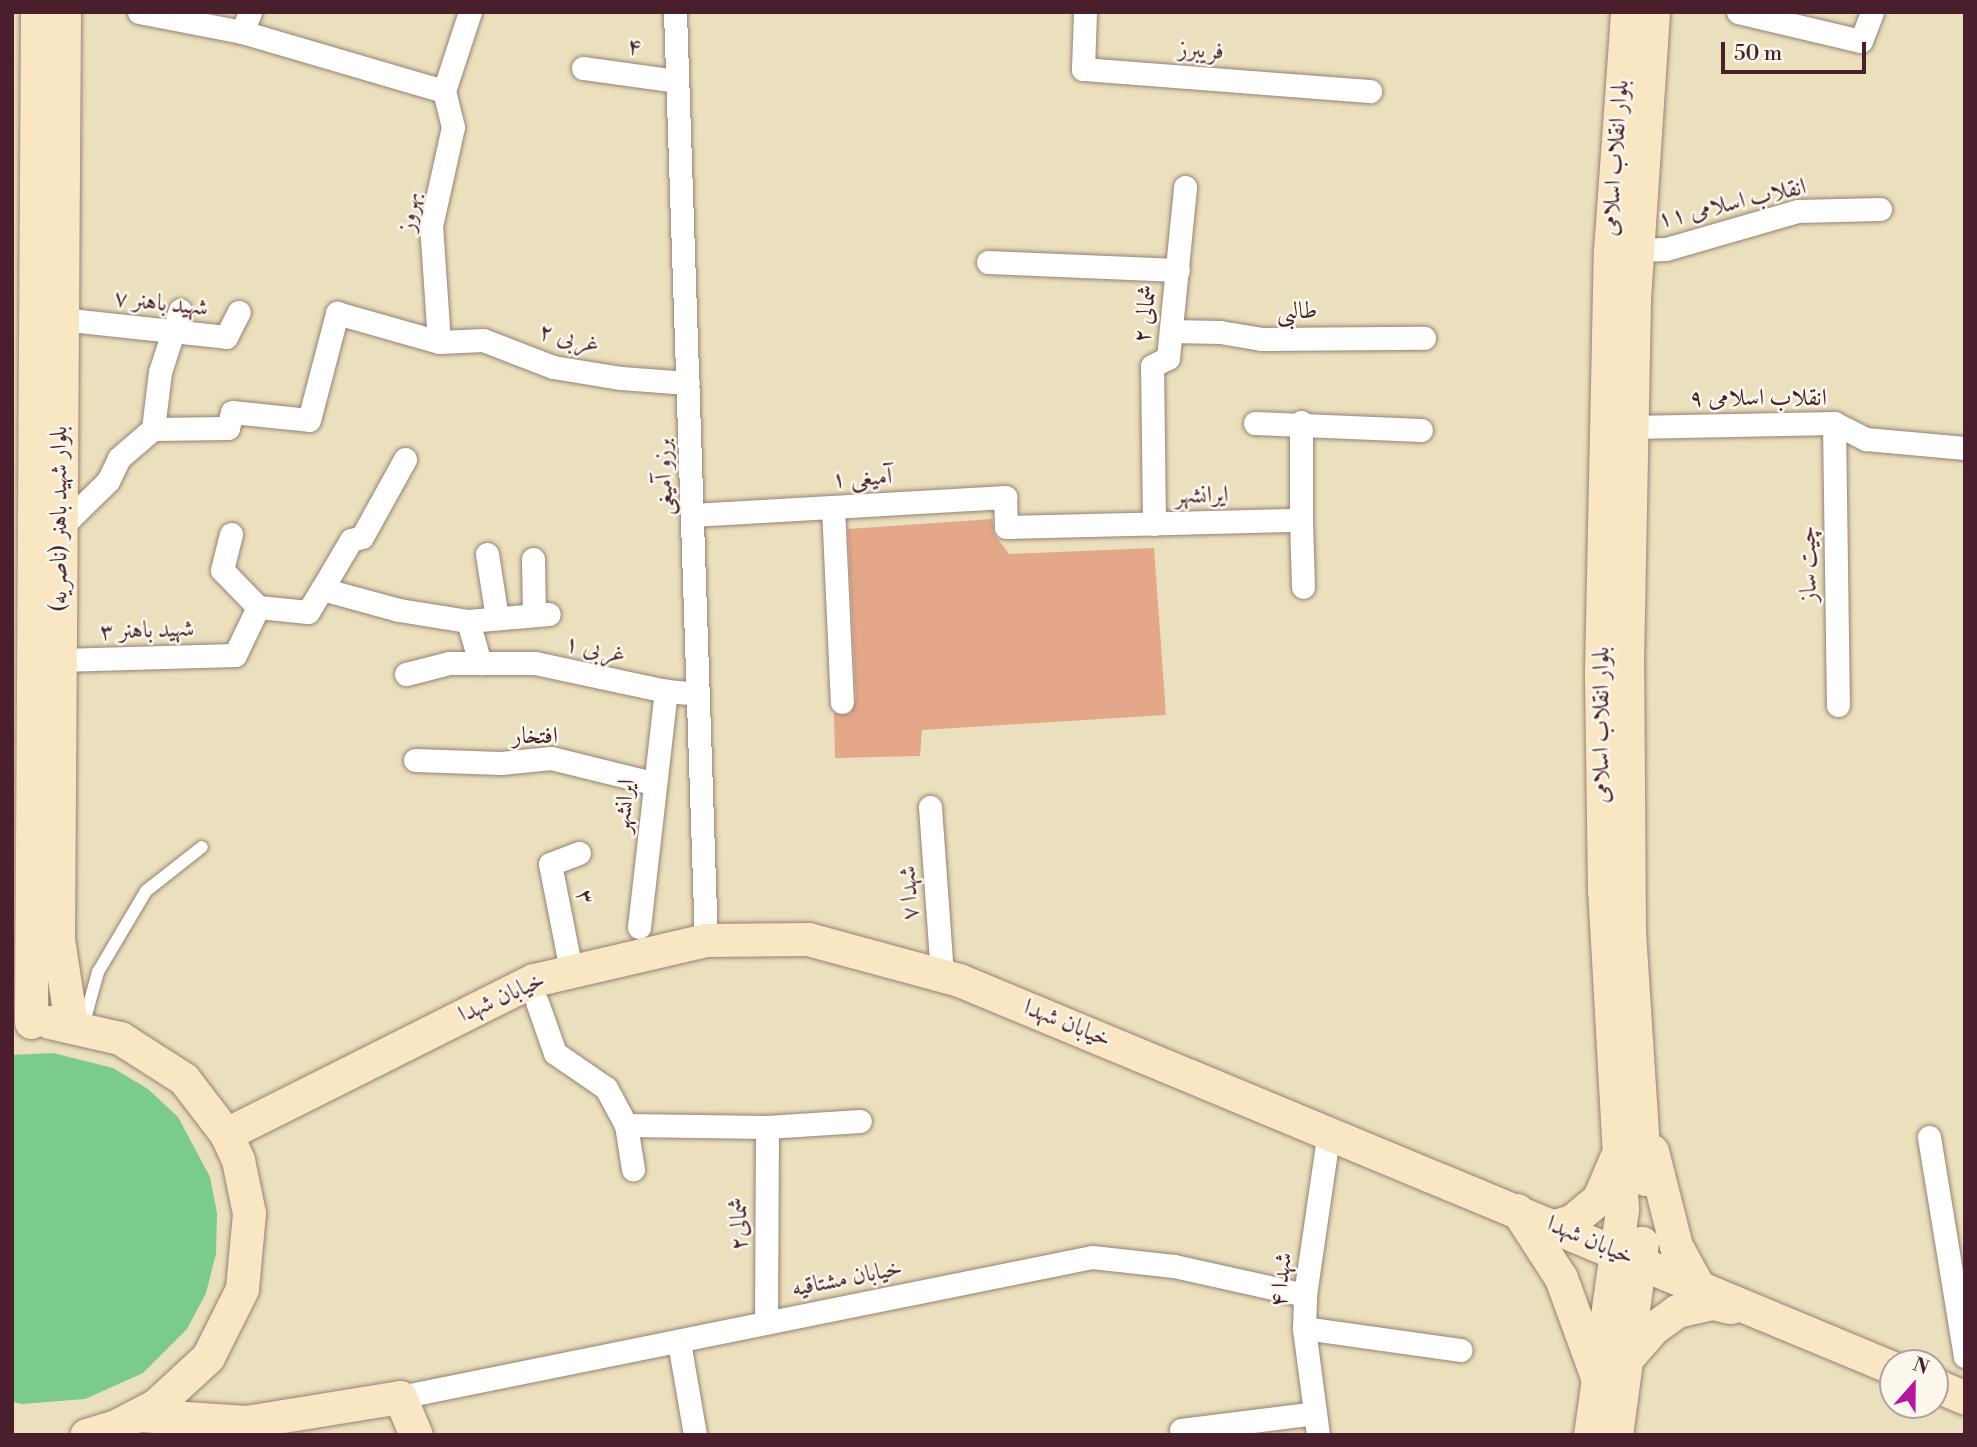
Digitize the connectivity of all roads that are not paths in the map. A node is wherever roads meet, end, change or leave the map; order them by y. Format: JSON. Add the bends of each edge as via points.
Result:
{"nodes":[{"id":1,"x":37,"y":12,"type":"edge"},
{"id":2,"x":64,"y":12,"type":"edge"},
{"id":3,"x":139,"y":12,"type":"edge"},
{"id":4,"x":470,"y":12,"type":"edge"},
{"id":5,"x":675,"y":12,"type":"edge"},
{"id":6,"x":1085,"y":12,"type":"edge"},
{"id":7,"x":1627,"y":12,"type":"edge"},
{"id":8,"x":1653,"y":12,"type":"edge"},
{"id":9,"x":1738,"y":12,"type":"edge"},
{"id":10,"x":1872,"y":12,"type":"edge"},
{"id":11,"x":246,"y":22,"type":"edge"},
{"id":12,"x":583,"y":68,"type":"dead end"},
{"id":13,"x":677,"y":81,"type":"junction"},
{"id":14,"x":444,"y":91,"type":"junction"},
{"id":15,"x":1370,"y":91,"type":"dead end"},
{"id":16,"x":1185,"y":187,"type":"dead end"},
{"id":17,"x":1880,"y":209,"type":"dead end"},
{"id":18,"x":48,"y":221,"type":"junction"},
{"id":19,"x":1637,"y":250,"type":"junction"},
{"id":20,"x":988,"y":262,"type":"dead end"},
{"id":21,"x":1178,"y":270,"type":"junction"},
{"id":22,"x":23,"y":298,"type":"edge"},
{"id":23,"x":180,"y":310,"type":"dead end"},
{"id":24,"x":239,"y":312,"type":"dead end"},
{"id":25,"x":61,"y":319,"type":"junction"},
{"id":26,"x":1171,"y":331,"type":"junction"},
{"id":27,"x":171,"y":332,"type":"junction"},
{"id":28,"x":1424,"y":338,"type":"dead end"},
{"id":29,"x":439,"y":342,"type":"junction"},
{"id":30,"x":688,"y":383,"type":"junction"},
{"id":31,"x":1301,"y":422,"type":"junction"},
{"id":32,"x":1255,"y":423,"type":"dead end"},
{"id":33,"x":1834,"y":423,"type":"junction"},
{"id":34,"x":1632,"y":427,"type":"junction"},
{"id":35,"x":153,"y":429,"type":"junction"},
{"id":36,"x":1421,"y":430,"type":"dead end"},
{"id":37,"x":1965,"y":448,"type":"edge"},
{"id":38,"x":405,"y":459,"type":"dead end"},
{"id":39,"x":833,"y":507,"type":"junction"},
{"id":40,"x":692,"y":515,"type":"junction"},
{"id":41,"x":1301,"y":520,"type":"junction"},
{"id":42,"x":1154,"y":524,"type":"junction"},
{"id":43,"x":1006,"y":527,"type":"joint"},
{"id":44,"x":230,"y":534,"type":"dead end"},
{"id":45,"x":39,"y":538,"type":"junction"},
{"id":46,"x":487,"y":554,"type":"dead end"},
{"id":47,"x":533,"y":559,"type":"dead end"},
{"id":48,"x":1303,"y":587,"type":"dead end"},
{"id":49,"x":322,"y":589,"type":"junction"},
{"id":50,"x":258,"y":607,"type":"junction"},
{"id":51,"x":497,"y":618,"type":"junction"},
{"id":52,"x":468,"y":621,"type":"junction"},
{"id":53,"x":60,"y":660,"type":"junction"},
{"id":54,"x":480,"y":663,"type":"junction"},
{"id":55,"x":406,"y":674,"type":"dead end"},
{"id":56,"x":666,"y":691,"type":"junction"},
{"id":57,"x":698,"y":694,"type":"junction"},
{"id":58,"x":842,"y":702,"type":"dead end"},
{"id":59,"x":1838,"y":705,"type":"dead end"},
{"id":60,"x":22,"y":715,"type":"edge"},
{"id":61,"x":415,"y":760,"type":"dead end"},
{"id":62,"x":653,"y":783,"type":"junction"},
{"id":63,"x":930,"y":807,"type":"dead end"},
{"id":64,"x":202,"y":847,"type":"dead end"},
{"id":65,"x":579,"y":853,"type":"dead end"},
{"id":66,"x":639,"y":927,"type":"dead end"},
{"id":67,"x":706,"y":940,"type":"junction"},
{"id":68,"x":571,"y":970,"type":"junction"},
{"id":69,"x":942,"y":976,"type":"junction"},
{"id":70,"x":537,"y":1002,"type":"dead end"},
{"id":71,"x":22,"y":1023,"type":"edge"},
{"id":72,"x":77,"y":1025,"type":"junction"},
{"id":73,"x":1625,"y":1038,"type":"junction"},
{"id":74,"x":860,"y":1121,"type":"dead end"},
{"id":75,"x":626,"y":1125,"type":"junction"},
{"id":76,"x":767,"y":1127,"type":"junction"},
{"id":77,"x":1633,"y":1129,"type":"junction"},
{"id":78,"x":1328,"y":1131,"type":"junction"},
{"id":79,"x":226,"y":1134,"type":"junction"},
{"id":80,"x":1929,"y":1137,"type":"dead end"},
{"id":81,"x":633,"y":1169,"type":"dead end"},
{"id":82,"x":1517,"y":1210,"type":"junction"},
{"id":83,"x":1554,"y":1226,"type":"junction"},
{"id":84,"x":1629,"y":1257,"type":"junction"},
{"id":85,"x":1698,"y":1286,"type":"junction"},
{"id":86,"x":1305,"y":1295,"type":"junction"},
{"id":87,"x":1765,"y":1314,"type":"junction"},
{"id":88,"x":766,"y":1322,"type":"junction"},
{"id":89,"x":1304,"y":1328,"type":"junction"},
{"id":90,"x":679,"y":1342,"type":"junction"},
{"id":91,"x":1460,"y":1350,"type":"dead end"},
{"id":92,"x":1965,"y":1356,"type":"edge"},
{"id":93,"x":1628,"y":1357,"type":"junction"},
{"id":94,"x":1879,"y":1362,"type":"edge"},
{"id":95,"x":1598,"y":1382,"type":"junction"},
{"id":96,"x":400,"y":1397,"type":"junction"},
{"id":97,"x":140,"y":1415,"type":"junction"},
{"id":98,"x":1316,"y":1424,"type":"edge"},
{"id":99,"x":247,"y":1429,"type":"edge"},
{"id":100,"x":1181,"y":1430,"type":"dead end"},
{"id":101,"x":89,"y":1434,"type":"edge"},
{"id":102,"x":416,"y":1435,"type":"edge"},
{"id":103,"x":695,"y":1435,"type":"edge"},
{"id":104,"x":1590,"y":1435,"type":"edge"},
{"id":105,"x":1616,"y":1435,"type":"edge"}],
"edges":[{"from":1,"to":18,"type":"main road","name":"بلوار شهید باهنر (ناصریه)"},
{"from":2,"to":18,"type":"main road","name":"بلوار شهید باهنر (ناصریه)"},
{"from":3,"to":11,"type":"street"},
{"from":4,"to":14,"type":"street"},
{"from":5,"to":13,"type":"street","name":"برزو آمیغی"},
{"from":6,"to":15,"type":"street","name":"فریبرز","via":[[1083,69]]},
{"from":7,"to":73,"type":"main road","name":"بلوار انقلاب اسلامی","via":[[1616,132],[1604,426],[1603,827]]},
{"from":8,"to":19,"type":"main road","name":"بلوار انقلاب اسلامی"},
{"from":9,"to":10,"type":"street","via":[[1861,41]]},
{"from":11,"to":14,"type":"street"},
{"from":12,"to":13,"type":"street","name":"۴"},
{"from":13,"to":30,"type":"street","name":"برزو آمیغی"},
{"from":14,"to":29,"type":"street","name":"بهروز","via":[[453,127],[431,226]]},
{"from":16,"to":21,"type":"street","name":"۲ شمالی"},
{"from":17,"to":19,"type":"street","name":"انقلاب اسلامی ۱۱","via":[[1798,211],[1666,249]]},
{"from":18,"to":22,"type":"main road","name":"بلوار شهید باهنر (ناصریه)"},
{"from":18,"to":25,"type":"main road","name":"بلوار شهید باهنر (ناصریه)"},
{"from":19,"to":34,"type":"main road","name":"بلوار انقلاب اسلامی"},
{"from":20,"to":21,"type":"street"},
{"from":21,"to":26,"type":"street","name":"۲ شمالی"},
{"from":22,"to":45,"type":"main road","name":"بلوار شهید باهنر (ناصریه)"},
{"from":23,"to":27,"type":"street"},
{"from":24,"to":27,"type":"street","name":"شهید باهنر ۷","via":[[226,337]]},
{"from":25,"to":27,"type":"street","name":"شهید باهنر ۷"},
{"from":25,"to":45,"type":"main road","name":"بلوار شهید باهنر (ناصریه)"},
{"from":26,"to":28,"type":"street","name":"طالبی","via":[[1220,332],[1262,340]]},
{"from":26,"to":42,"type":"street","name":"۲ شمالی","via":[[1168,358],[1152,366]]},
{"from":27,"to":35,"type":"street","via":[[160,372]]},
{"from":29,"to":30,"type":"street","name":"۲ غربی","via":[[483,340],[553,367],[621,379]]},
{"from":29,"to":35,"type":"street","name":"۲ غربی","via":[[337,313],[309,419],[232,412],[228,428]]},
{"from":30,"to":40,"type":"street","name":"برزو آمیغی"},
{"from":31,"to":32,"type":"street"},
{"from":31,"to":36,"type":"street"},
{"from":31,"to":41,"type":"street"},
{"from":33,"to":34,"type":"street","name":"انقلاب اسلامی ۹"},
{"from":33,"to":37,"type":"street","name":"انقلاب اسلامی ۹","via":[[1866,439]]},
{"from":33,"to":59,"type":"street","name":"چیت ساز"},
{"from":34,"to":73,"type":"main road","name":"بلوار انقلاب اسلامی"},
{"from":35,"to":45,"type":"street","via":[[119,458],[108,481]]},
{"from":38,"to":49,"type":"street","via":[[362,537],[351,540]]},
{"from":39,"to":40,"type":"street","name":"آمیغی ۱"},
{"from":39,"to":43,"type":"street","name":"آمیغی ۱","via":[[1005,497]]},
{"from":39,"to":58,"type":"street"},
{"from":40,"to":57,"type":"street","name":"برزو آمیغی"},
{"from":41,"to":42,"type":"street","name":"ایرانشهر"},
{"from":41,"to":48,"type":"street"},
{"from":42,"to":43,"type":"street","name":"ایرانشهر"},
{"from":44,"to":50,"type":"street","via":[[222,570]]},
{"from":45,"to":53,"type":"main road","name":"بلوار شهید باهنر (ناصریه)"},
{"from":45,"to":60,"type":"main road","name":"بلوار شهید باهنر (ناصریه)"},
{"from":46,"to":51,"type":"street"},
{"from":47,"to":51,"type":"street","via":[[542,615]]},
{"from":49,"to":50,"type":"street","via":[[308,612]]},
{"from":49,"to":52,"type":"street","via":[[398,610]]},
{"from":50,"to":53,"type":"street","name":"شهید باهنر ۳","via":[[235,655]]},
{"from":51,"to":52,"type":"street"},
{"from":52,"to":54,"type":"street"},
{"from":53,"to":72,"type":"main road","name":"بلوار شهید باهنر (ناصریه)","via":[[58,939]]},
{"from":54,"to":55,"type":"street","name":"۱ غربی","via":[[449,663]]},
{"from":54,"to":56,"type":"street","name":"۱ غربی","via":[[535,663]]},
{"from":56,"to":57,"type":"street","name":"۱ غربی"},
{"from":56,"to":62,"type":"street","name":"ایرانشهر"},
{"from":57,"to":67,"type":"street","name":"برزو آمیغی"},
{"from":60,"to":71,"type":"main road","name":"بلوار شهید باهنر (ناصریه)"},
{"from":61,"to":62,"type":"street","name":"افتخار","via":[[501,763],[551,758]]},
{"from":62,"to":66,"type":"street","name":"ایرانشهر"},
{"from":63,"to":69,"type":"street","name":"شهدا ۷"},
{"from":64,"to":72,"type":"lane","via":[[146,891],[98,972]]},
{"from":65,"to":68,"type":"street","name":"۳","via":[[550,864]]},
{"from":67,"to":68,"type":"main road","name":"خیابان شهدا"},
{"from":67,"to":69,"type":"main road","name":"خیابان شهدا","via":[[808,939]]},
{"from":68,"to":79,"type":"main road","name":"خیابان شهدا","via":[[534,980]]},
{"from":69,"to":78,"type":"main road","name":"خیابان شهدا"},
{"from":70,"to":75,"type":"street","via":[[555,1053],[606,1088]]},
{"from":71,"to":72,"type":"main road"},
{"from":72,"to":79,"type":"main road","via":[[120,1038],[165,1063],[202,1098]]},
{"from":73,"to":77,"type":"main road","name":"بلوار انقلاب اسلامی"},
{"from":74,"to":76,"type":"street"},
{"from":75,"to":76,"type":"street"},
{"from":75,"to":81,"type":"street"},
{"from":76,"to":88,"type":"street","name":"شمالی۲"},
{"from":77,"to":83,"type":"main road","via":[[1600,1198],[1572,1221]]},
{"from":77,"to":84,"type":"main road","name":"بلوار انقلاب اسلامی"},
{"from":77,"to":85,"type":"main road","via":[[1676,1246]]},
{"from":78,"to":82,"type":"main road","name":"خیابان شهدا"},
{"from":78,"to":86,"type":"street","name":"شهدا ۴"},
{"from":79,"to":97,"type":"main road","via":[[238,1160],[249,1213],[242,1289],[222,1336],[197,1371]]},
{"from":80,"to":92,"type":"street"},
{"from":82,"to":83,"type":"main road","name":"خیابان شهدا"},
{"from":82,"to":95,"type":"main road","via":[[1561,1278]]},
{"from":83,"to":84,"type":"main road","name":"خیابان شهدا"},
{"from":84,"to":85,"type":"main road","name":"خیابان شهدا"},
{"from":84,"to":93,"type":"main road","name":"بلوار انقلاب اسلامی"},
{"from":84,"to":95,"type":"main road","name":"بلوار انقلاب اسلامی"},
{"from":85,"to":87,"type":"main road","name":"خیابان شهدا"},
{"from":86,"to":88,"type":"street","name":"خیابان مشتاقیه","via":[[1174,1266],[1092,1257]]},
{"from":86,"to":89,"type":"street","name":"شهدا ۴"},
{"from":87,"to":93,"type":"main road","via":[[1713,1303],[1693,1305],[1664,1318]]},
{"from":87,"to":94,"type":"main road","name":"خیابان شهدا"},
{"from":88,"to":90,"type":"street","name":"خیابان مشتاقیه"},
{"from":89,"to":91,"type":"street"},
{"from":89,"to":98,"type":"street","name":"شهدا ۴"},
{"from":90,"to":96,"type":"street","name":"خیابان مشتاقیه"},
{"from":90,"to":103,"type":"street"},
{"from":93,"to":105,"type":"main road","name":"بلوار انقلاب اسلامی"},
{"from":95,"to":104,"type":"main road","name":"بلوار انقلاب اسلامی"},
{"from":96,"to":99,"type":"main road"},
{"from":96,"to":102,"type":"main road"},
{"from":97,"to":99,"type":"main road"},
{"from":97,"to":101,"type":"main road"},
{"from":98,"to":100,"type":"street"}]}
